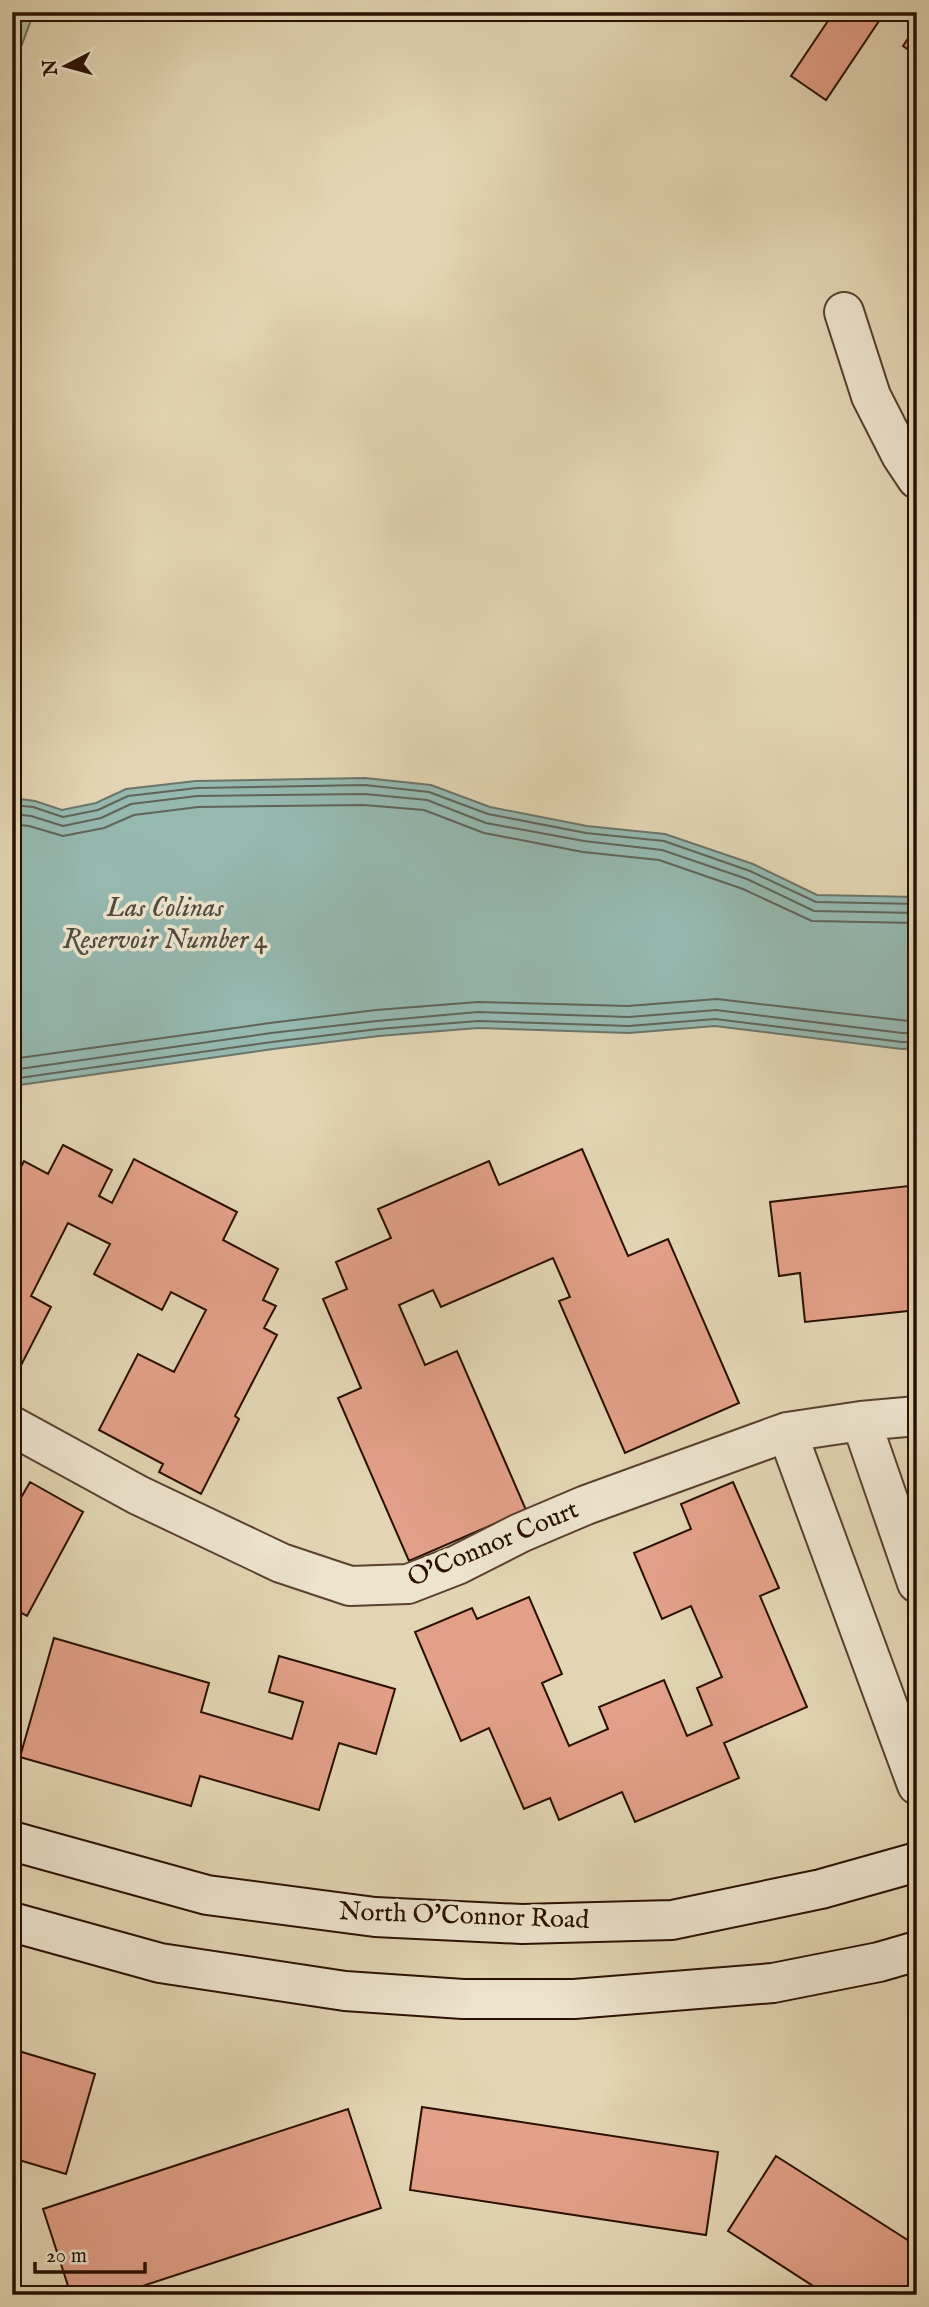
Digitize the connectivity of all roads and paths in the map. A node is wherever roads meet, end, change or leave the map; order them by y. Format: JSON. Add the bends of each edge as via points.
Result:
{"nodes":[{"id":1,"x":844,"y":312,"type":"dead end"},
{"id":2,"x":917,"y":479,"type":"edge"},
{"id":3,"x":917,"y":1416,"type":"edge"},
{"id":4,"x":861,"y":1421,"type":"junction"},
{"id":5,"x":12,"y":1426,"type":"edge"},
{"id":6,"x":787,"y":1432,"type":"junction"},
{"id":7,"x":917,"y":1583,"type":"edge"},
{"id":8,"x":917,"y":1785,"type":"edge"},
{"id":9,"x":12,"y":1841,"type":"edge"},
{"id":10,"x":917,"y":1862,"type":"edge"},
{"id":11,"x":12,"y":1922,"type":"edge"},
{"id":12,"x":917,"y":1951,"type":"edge"}],
"edges":[{"from":1,"to":2,"type":"main road","via":[[871,396]]},
{"from":3,"to":4,"type":"main road","name":"O'Connor Court"},
{"from":4,"to":6,"type":"main road","name":"O'Connor Court"},
{"from":4,"to":7,"type":"main road"},
{"from":5,"to":6,"type":"main road","name":"O'Connor Court","via":[[138,1495],[281,1563],[350,1586],[417,1581],[553,1518]]},
{"from":6,"to":8,"type":"main road"},
{"from":9,"to":10,"type":"main road","name":"North O'Connor Road","via":[[207,1895],[375,1917],[522,1924],[672,1920],[821,1889]]},
{"from":11,"to":12,"type":"main road","via":[[160,1963],[345,1991],[463,1999],[575,1999],[772,1983]]}]}
